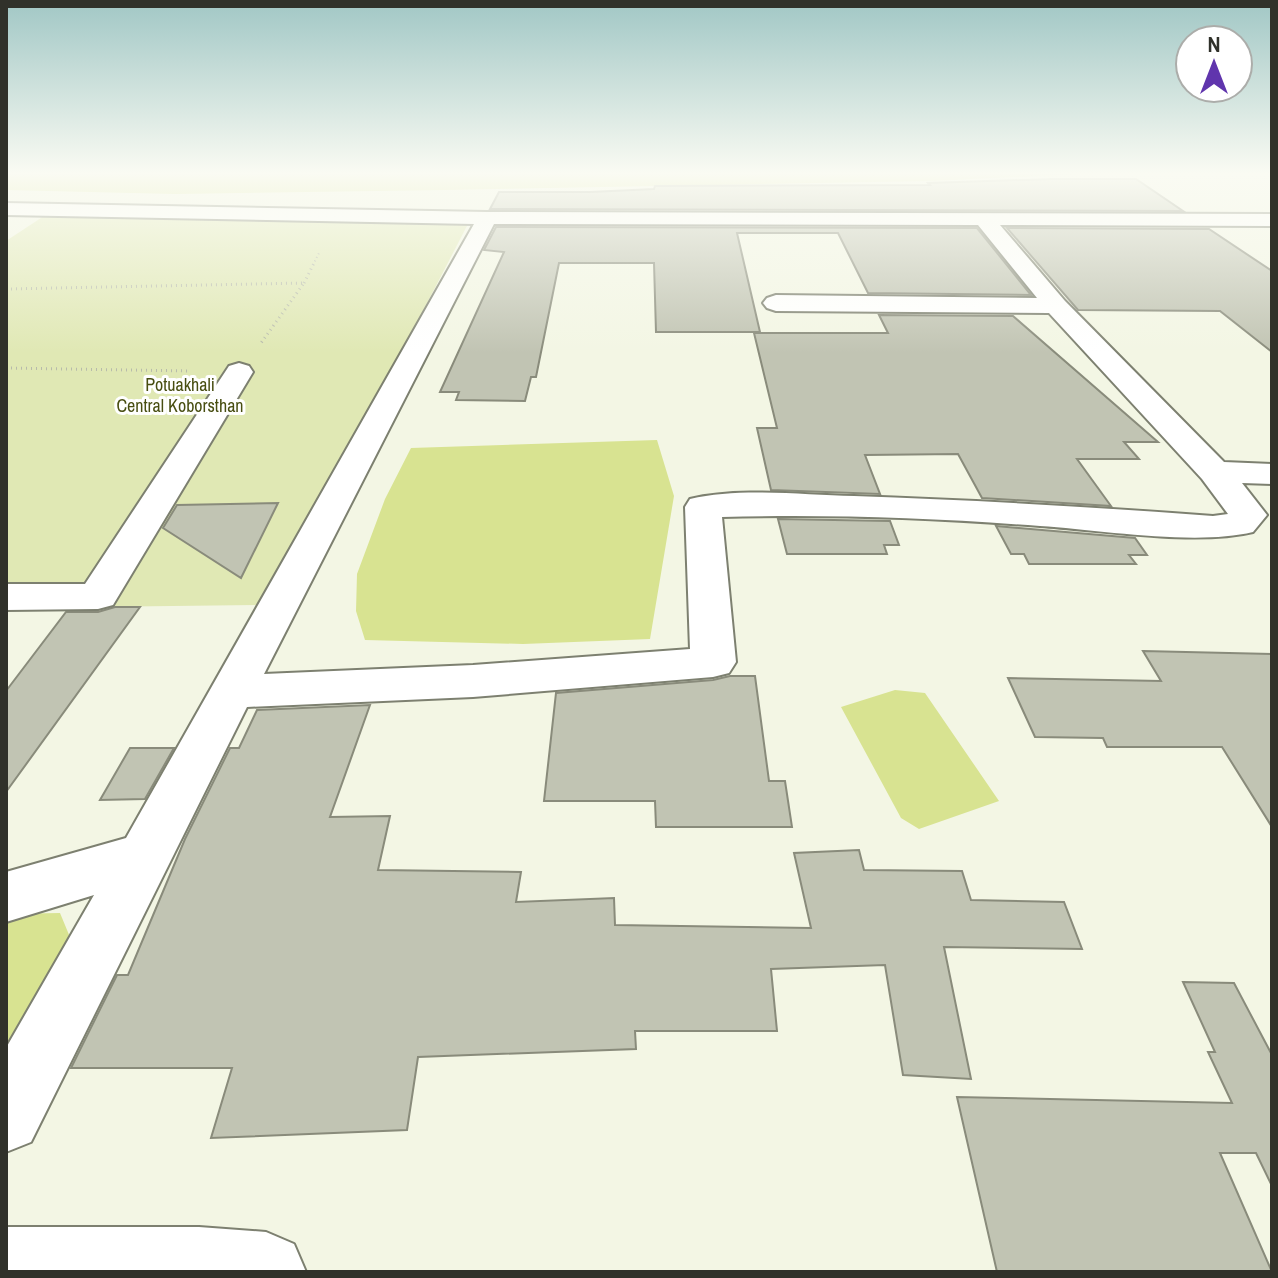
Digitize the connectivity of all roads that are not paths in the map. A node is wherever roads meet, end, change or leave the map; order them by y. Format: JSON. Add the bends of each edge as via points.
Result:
{"nodes":[{"id":1,"x":478,"y":234,"type":"edge"},
{"id":2,"x":996,"y":234,"type":"edge"},
{"id":3,"x":1244,"y":234,"type":"edge"},
{"id":4,"x":1260,"y":246,"type":"dead end"},
{"id":5,"x":776,"y":303,"type":"dead end"},
{"id":6,"x":1056,"y":306,"type":"junction"},
{"id":7,"x":239,"y":372,"type":"road end"},
{"id":8,"x":1214,"y":472,"type":"junction"},
{"id":9,"x":1272,"y":474,"type":"edge"},
{"id":10,"x":6,"y":597,"type":"edge"},
{"id":11,"x":233,"y":691,"type":"junction"},
{"id":12,"x":147,"y":855,"type":"junction"},
{"id":13,"x":6,"y":897,"type":"edge"},
{"id":14,"x":6,"y":1117,"type":"edge"},
{"id":15,"x":6,"y":1267,"type":"edge"},
{"id":16,"x":266,"y":1272,"type":"edge"}],
"edges":[{"from":1,"to":11,"type":"street"},
{"from":2,"to":6,"type":"street"},
{"from":3,"to":4,"type":"street"},
{"from":5,"to":6,"type":"street"},
{"from":6,"to":8,"type":"street"},
{"from":7,"to":10,"type":"street","via":[[98,596]]},
{"from":8,"to":9,"type":"street"},
{"from":8,"to":11,"type":"street","via":[[1248,515],[1240,524],[1213,527],[882,507],[703,507],[713,662],[500,681]]},
{"from":11,"to":12,"type":"street"},
{"from":12,"to":13,"type":"street"},
{"from":12,"to":14,"type":"street"},
{"from":15,"to":16,"type":"street"}]}
